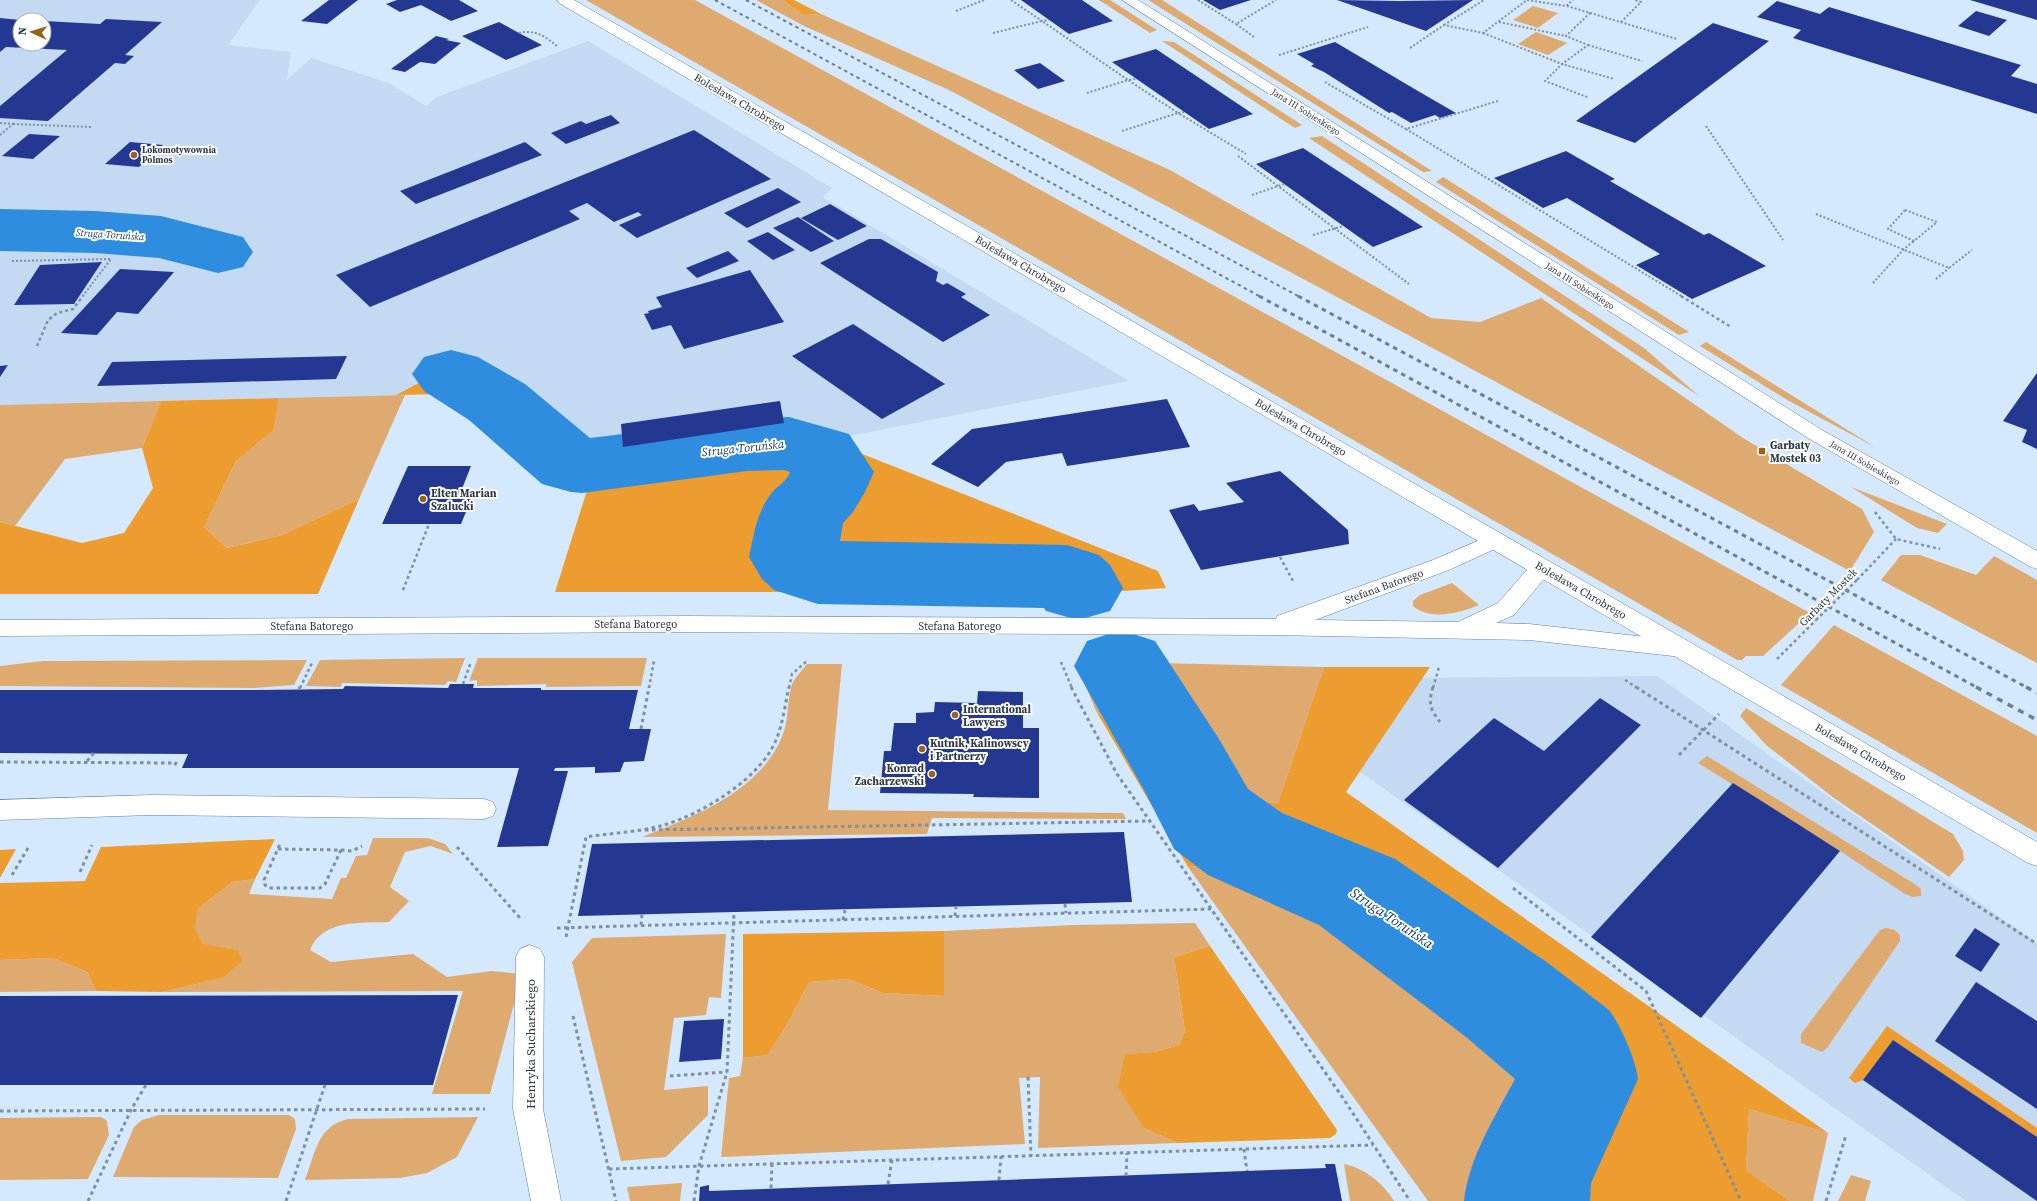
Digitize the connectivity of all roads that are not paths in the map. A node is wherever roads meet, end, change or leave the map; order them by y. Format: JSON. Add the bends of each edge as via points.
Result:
{"nodes":[{"id":1,"x":564,"y":0,"type":"edge"},
{"id":2,"x":1129,"y":0,"type":"edge"},
{"id":3,"x":1494,"y":541,"type":"junction"},
{"id":4,"x":2037,"y":561,"type":"edge"},
{"id":5,"x":1541,"y":568,"type":"junction"},
{"id":6,"x":1272,"y":627,"type":"junction"},
{"id":7,"x":0,"y":628,"type":"edge"},
{"id":8,"x":1459,"y":632,"type":"junction"},
{"id":9,"x":1682,"y":648,"type":"junction"},
{"id":10,"x":484,"y":809,"type":"dead end"},
{"id":11,"x":0,"y":810,"type":"edge"},
{"id":12,"x":2037,"y":855,"type":"edge"},
{"id":13,"x":530,"y":957,"type":"dead end"},
{"id":14,"x":546,"y":1201,"type":"edge"}],
"edges":[{"from":1,"to":3,"type":"street","name":"Bolesława Chrobrego"},
{"from":2,"to":4,"type":"street","name":"Jana III Sobieskiego","via":[[1815,434]]},
{"from":3,"to":5,"type":"street","name":"Bolesława Chrobrego"},
{"from":3,"to":6,"type":"street","name":"Stefana Batorego","via":[[1441,565]]},
{"from":5,"to":8,"type":"street","name":"Stefana Batorego","via":[[1506,609]]},
{"from":5,"to":9,"type":"street","name":"Bolesława Chrobrego"},
{"from":6,"to":7,"type":"street","name":"Stefana Batorego","via":[[684,624]]},
{"from":6,"to":8,"type":"street","name":"Stefana Batorego"},
{"from":8,"to":9,"type":"street","name":"Stefana Batorego","via":[[1529,632]]},
{"from":9,"to":12,"type":"street","name":"Bolesława Chrobrego"},
{"from":10,"to":11,"type":"street","via":[[151,805]]},
{"from":13,"to":14,"type":"street","name":"Henryka Sucharskiego","via":[[528,1109]]}]}
